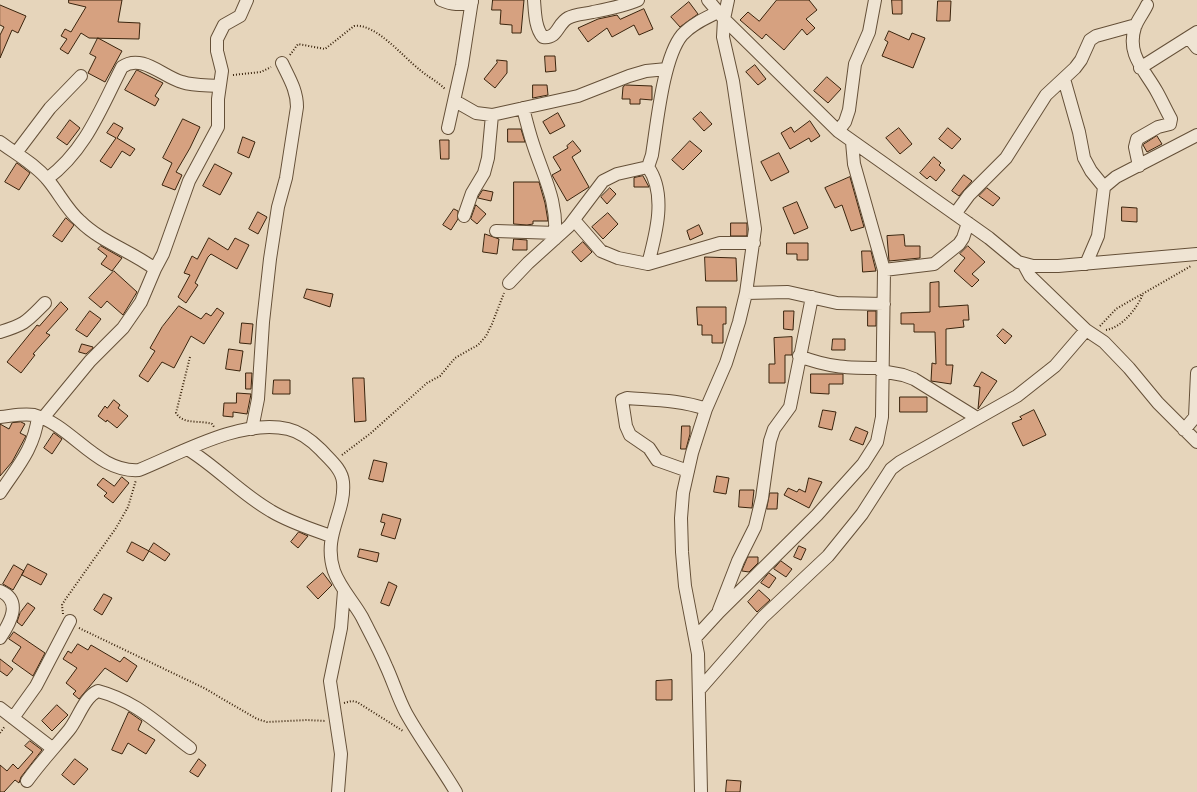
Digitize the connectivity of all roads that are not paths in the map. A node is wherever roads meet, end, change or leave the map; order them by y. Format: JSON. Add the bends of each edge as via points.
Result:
{"nodes":[{"id":1,"x":247,"y":0,"type":"edge"},
{"id":2,"x":441,"y":0,"type":"edge"},
{"id":3,"x":534,"y":0,"type":"edge"},
{"id":4,"x":638,"y":0,"type":"edge"},
{"id":5,"x":708,"y":0,"type":"edge"},
{"id":6,"x":728,"y":0,"type":"edge"},
{"id":7,"x":875,"y":0,"type":"edge"},
{"id":8,"x":472,"y":1,"type":"edge"},
{"id":9,"x":1147,"y":5,"type":"dead end"},
{"id":10,"x":721,"y":15,"type":"junction"},
{"id":11,"x":1136,"y":25,"type":"junction"},
{"id":12,"x":1193,"y":35,"type":"edge"},
{"id":13,"x":1197,"y":48,"type":"edge"},
{"id":14,"x":282,"y":63,"type":"road end"},
{"id":15,"x":1140,"y":68,"type":"junction"},
{"id":16,"x":667,"y":69,"type":"junction"},
{"id":17,"x":81,"y":76,"type":"dead end"},
{"id":18,"x":1064,"y":79,"type":"junction"},
{"id":19,"x":221,"y":80,"type":"junction"},
{"id":20,"x":455,"y":98,"type":"junction"},
{"id":21,"x":523,"y":108,"type":"junction"},
{"id":22,"x":492,"y":115,"type":"junction"},
{"id":23,"x":448,"y":128,"type":"dead end"},
{"id":24,"x":838,"y":131,"type":"junction"},
{"id":25,"x":1197,"y":135,"type":"edge"},
{"id":26,"x":0,"y":142,"type":"edge"},
{"id":27,"x":852,"y":142,"type":"junction"},
{"id":28,"x":16,"y":153,"type":"junction"},
{"id":29,"x":1139,"y":166,"type":"junction"},
{"id":30,"x":648,"y":167,"type":"junction"},
{"id":31,"x":47,"y":179,"type":"junction"},
{"id":32,"x":1104,"y":187,"type":"junction"},
{"id":33,"x":955,"y":214,"type":"junction"},
{"id":34,"x":464,"y":216,"type":"dead end"},
{"id":35,"x":574,"y":220,"type":"junction"},
{"id":36,"x":968,"y":223,"type":"junction"},
{"id":37,"x":496,"y":231,"type":"dead end"},
{"id":38,"x":556,"y":236,"type":"junction"},
{"id":39,"x":754,"y":243,"type":"junction"},
{"id":40,"x":1197,"y":254,"type":"edge"},
{"id":41,"x":648,"y":264,"type":"junction"},
{"id":42,"x":1086,"y":264,"type":"junction"},
{"id":43,"x":1024,"y":265,"type":"junction"},
{"id":44,"x":155,"y":269,"type":"junction"},
{"id":45,"x":884,"y":270,"type":"junction"},
{"id":46,"x":509,"y":283,"type":"road end"},
{"id":47,"x":746,"y":293,"type":"junction"},
{"id":48,"x":812,"y":297,"type":"junction"},
{"id":49,"x":45,"y":303,"type":"dead end"},
{"id":50,"x":884,"y":304,"type":"junction"},
{"id":51,"x":0,"y":332,"type":"edge"},
{"id":52,"x":1093,"y":332,"type":"junction"},
{"id":53,"x":799,"y":356,"type":"junction"},
{"id":54,"x":881,"y":369,"type":"junction"},
{"id":55,"x":1197,"y":373,"type":"edge"},
{"id":56,"x":706,"y":409,"type":"junction"},
{"id":57,"x":0,"y":417,"type":"edge"},
{"id":58,"x":40,"y":417,"type":"junction"},
{"id":59,"x":977,"y":418,"type":"junction"},
{"id":60,"x":252,"y":429,"type":"junction"},
{"id":61,"x":1184,"y":430,"type":"junction"},
{"id":62,"x":1197,"y":442,"type":"edge"},
{"id":63,"x":189,"y":450,"type":"junction"},
{"id":64,"x":688,"y":471,"type":"junction"},
{"id":65,"x":0,"y":493,"type":"edge"},
{"id":66,"x":331,"y":536,"type":"junction"},
{"id":67,"x":0,"y":591,"type":"edge"},
{"id":68,"x":344,"y":591,"type":"junction"},
{"id":69,"x":719,"y":612,"type":"junction"},
{"id":70,"x":70,"y":621,"type":"road end"},
{"id":71,"x":696,"y":637,"type":"junction"},
{"id":72,"x":0,"y":638,"type":"edge"},
{"id":73,"x":699,"y":690,"type":"junction"},
{"id":74,"x":0,"y":708,"type":"edge"},
{"id":75,"x":12,"y":718,"type":"junction"},
{"id":76,"x":52,"y":748,"type":"junction"},
{"id":77,"x":190,"y":748,"type":"dead end"},
{"id":78,"x":27,"y":781,"type":"dead end"},
{"id":79,"x":338,"y":792,"type":"edge"},
{"id":80,"x":456,"y":792,"type":"edge"},
{"id":81,"x":701,"y":792,"type":"edge"}],
"edges":[{"from":1,"to":19,"type":"street","via":[[240,16],[224,25],[217,39]]},
{"from":2,"to":8,"type":"street","via":[[460,5]]},
{"from":3,"to":4,"type":"street","via":[[540,34],[543,38],[549,38],[554,36],[569,17]]},
{"from":5,"to":10,"type":"street"},
{"from":6,"to":10,"type":"street"},
{"from":7,"to":24,"type":"street","via":[[869,32],[855,64],[845,122]]},
{"from":8,"to":20,"type":"street"},
{"from":9,"to":11,"type":"street"},
{"from":10,"to":16,"type":"street","via":[[699,22],[682,36],[674,47]]},
{"from":10,"to":24,"type":"street"},
{"from":10,"to":39,"type":"street","via":[[754,215]]},
{"from":11,"to":15,"type":"street","via":[[1133,43]]},
{"from":11,"to":18,"type":"street","via":[[1093,37],[1081,60]]},
{"from":12,"to":13,"type":"street"},
{"from":12,"to":15,"type":"street"},
{"from":14,"to":60,"type":"street","via":[[297,95],[297,107],[269,266],[258,399]]},
{"from":15,"to":29,"type":"street","via":[[1171,119],[1170,124],[1158,126],[1137,139],[1135,147]]},
{"from":16,"to":21,"type":"street","via":[[646,71],[578,96]]},
{"from":16,"to":30,"type":"street"},
{"from":17,"to":28,"type":"street","via":[[50,108]]},
{"from":18,"to":32,"type":"street","via":[[1084,158]]},
{"from":18,"to":33,"type":"street","via":[[1046,95],[1006,158],[969,195]]},
{"from":19,"to":31,"type":"street","via":[[183,83],[143,63],[126,64],[122,67],[103,108],[81,145],[66,164]]},
{"from":19,"to":44,"type":"street","via":[[218,127],[189,181],[164,254]]},
{"from":20,"to":22,"type":"street","via":[[476,113]]},
{"from":20,"to":23,"type":"street"},
{"from":21,"to":22,"type":"street"},
{"from":21,"to":38,"type":"street","via":[[554,205]]},
{"from":22,"to":34,"type":"street","via":[[484,173],[472,193]]},
{"from":24,"to":27,"type":"street"},
{"from":25,"to":29,"type":"street"},
{"from":26,"to":28,"type":"street"},
{"from":27,"to":33,"type":"street"},
{"from":27,"to":45,"type":"street","via":[[854,164]]},
{"from":28,"to":31,"type":"street"},
{"from":29,"to":32,"type":"street","via":[[1116,177]]},
{"from":30,"to":35,"type":"street","via":[[617,174],[603,181]]},
{"from":30,"to":41,"type":"street","via":[[654,177],[658,195],[656,229]]},
{"from":31,"to":44,"type":"street","via":[[78,221]]},
{"from":32,"to":42,"type":"street","via":[[1098,236]]},
{"from":33,"to":36,"type":"street"},
{"from":35,"to":38,"type":"street"},
{"from":35,"to":41,"type":"street","via":[[601,251],[618,258]]},
{"from":36,"to":43,"type":"street"},
{"from":36,"to":45,"type":"street","via":[[959,244],[934,264]]},
{"from":37,"to":38,"type":"street"},
{"from":38,"to":46,"type":"street"},
{"from":39,"to":41,"type":"street","via":[[720,243]]},
{"from":39,"to":47,"type":"street"},
{"from":40,"to":42,"type":"street"},
{"from":42,"to":43,"type":"street"},
{"from":43,"to":52,"type":"street","via":[[1030,276]]},
{"from":44,"to":58,"type":"street","via":[[135,312],[123,328]]},
{"from":45,"to":50,"type":"street"},
{"from":47,"to":48,"type":"street","via":[[788,292]]},
{"from":47,"to":56,"type":"street","via":[[726,363]]},
{"from":48,"to":50,"type":"street","via":[[837,303]]},
{"from":48,"to":53,"type":"street"},
{"from":49,"to":51,"type":"street","via":[[19,327]]},
{"from":50,"to":54,"type":"street"},
{"from":52,"to":59,"type":"street","via":[[1038,381]]},
{"from":52,"to":61,"type":"street"},
{"from":53,"to":54,"type":"street","via":[[819,364]]},
{"from":53,"to":69,"type":"street","via":[[790,407],[774,429],[770,441],[755,527],[733,572]]},
{"from":54,"to":59,"type":"street","via":[[914,380]]},
{"from":54,"to":69,"type":"street","via":[[880,432],[864,464],[817,515]]},
{"from":55,"to":61,"type":"street","via":[[1195,417]]},
{"from":56,"to":64,"type":"street"},
{"from":56,"to":64,"type":"street","via":[[694,404],[673,401],[627,398],[622,400],[630,435],[649,448],[657,460]]},
{"from":57,"to":58,"type":"street"},
{"from":58,"to":63,"type":"street","via":[[54,423],[109,463],[122,469],[136,470]]},
{"from":58,"to":65,"type":"street","via":[[32,445]]},
{"from":59,"to":73,"type":"street","via":[[892,469],[862,514],[828,556],[763,617]]},
{"from":60,"to":63,"type":"street"},
{"from":60,"to":66,"type":"street","via":[[278,427],[294,431],[313,442],[342,475],[343,486]]},
{"from":61,"to":62,"type":"street"},
{"from":63,"to":66,"type":"street","via":[[210,462],[219,472],[272,512]]},
{"from":64,"to":71,"type":"street","via":[[681,518],[682,552]]},
{"from":66,"to":68,"type":"street","via":[[334,570]]},
{"from":67,"to":72,"type":"street","via":[[12,600],[13,614]]},
{"from":68,"to":79,"type":"street","via":[[341,628],[330,681],[341,754]]},
{"from":68,"to":80,"type":"street","via":[[360,614],[405,711]]},
{"from":69,"to":71,"type":"street"},
{"from":70,"to":75,"type":"street","via":[[36,686]]},
{"from":71,"to":73,"type":"street"},
{"from":73,"to":81,"type":"street"},
{"from":74,"to":75,"type":"street"},
{"from":75,"to":76,"type":"street"},
{"from":76,"to":77,"type":"street","via":[[69,730],[90,697],[98,690],[143,710]]},
{"from":76,"to":78,"type":"street"}]}
